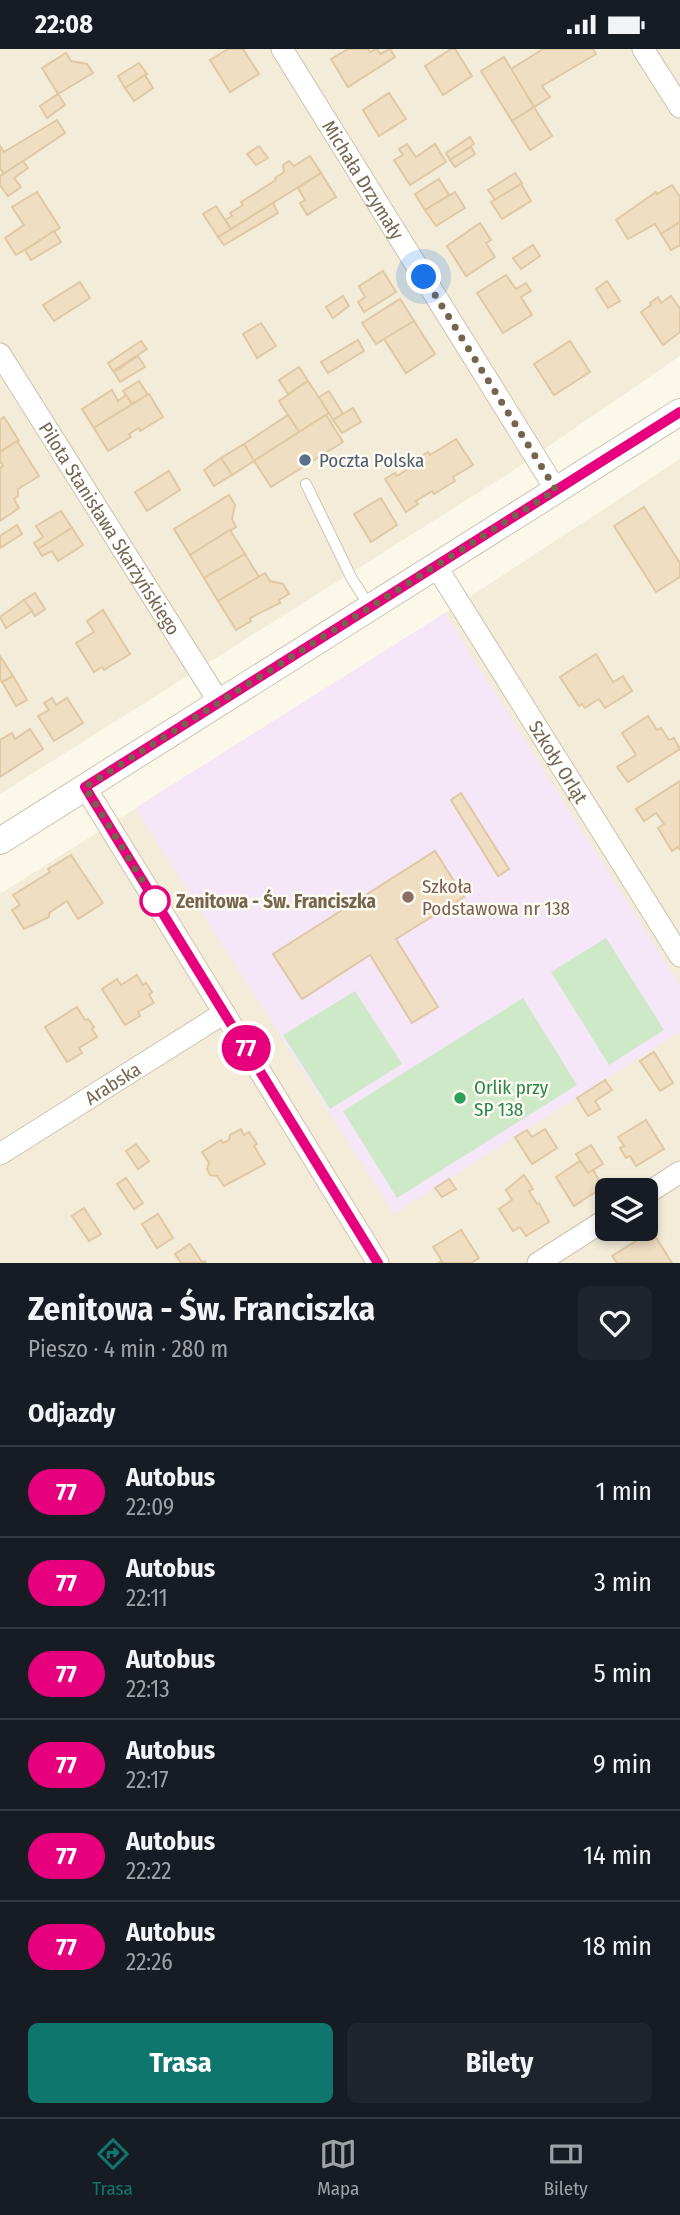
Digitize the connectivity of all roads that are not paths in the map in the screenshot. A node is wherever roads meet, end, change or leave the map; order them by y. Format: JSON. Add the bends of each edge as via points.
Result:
{"nodes":[{"id":1,"x":282,"y":49,"type":"edge"},
{"id":2,"x":643,"y":49,"type":"edge"},
{"id":3,"x":680,"y":107,"type":"edge"},
{"id":4,"x":0,"y":354,"type":"edge"},
{"id":5,"x":680,"y":412,"type":"edge"},
{"id":6,"x":306,"y":484,"type":"dead end"},
{"id":7,"x":556,"y":490,"type":"junction"},
{"id":8,"x":436,"y":566,"type":"junction"},
{"id":9,"x":370,"y":607,"type":"junction"},
{"id":10,"x":219,"y":702,"type":"junction"},
{"id":11,"x":85,"y":787,"type":"junction"},
{"id":12,"x":0,"y":841,"type":"edge"},
{"id":13,"x":680,"y":956,"type":"edge"},
{"id":14,"x":224,"y":1013,"type":"junction"},
{"id":15,"x":0,"y":1154,"type":"edge"},
{"id":16,"x":680,"y":1172,"type":"edge"},
{"id":17,"x":658,"y":1186,"type":"edge"},
{"id":18,"x":595,"y":1227,"type":"edge"},
{"id":19,"x":378,"y":1263,"type":"edge"},
{"id":20,"x":538,"y":1263,"type":"edge"}],
"edges":[{"from":1,"to":7,"type":"street","name":"Michała Drzymały"},
{"from":2,"to":3,"type":"street"},
{"from":4,"to":10,"type":"street","name":"Pilota Stanisława Skarżyńskiego"},
{"from":5,"to":7,"type":"street"},
{"from":6,"to":9,"type":"lane"},
{"from":7,"to":8,"type":"street"},
{"from":8,"to":9,"type":"street"},
{"from":8,"to":13,"type":"street","name":"Szkoły Orląt"},
{"from":9,"to":10,"type":"street"},
{"from":10,"to":11,"type":"street"},
{"from":11,"to":12,"type":"street"},
{"from":11,"to":14,"type":"street"},
{"from":14,"to":15,"type":"street","name":"Arabska"},
{"from":14,"to":19,"type":"street"},
{"from":16,"to":17,"type":"street"},
{"from":18,"to":20,"type":"street"}]}
